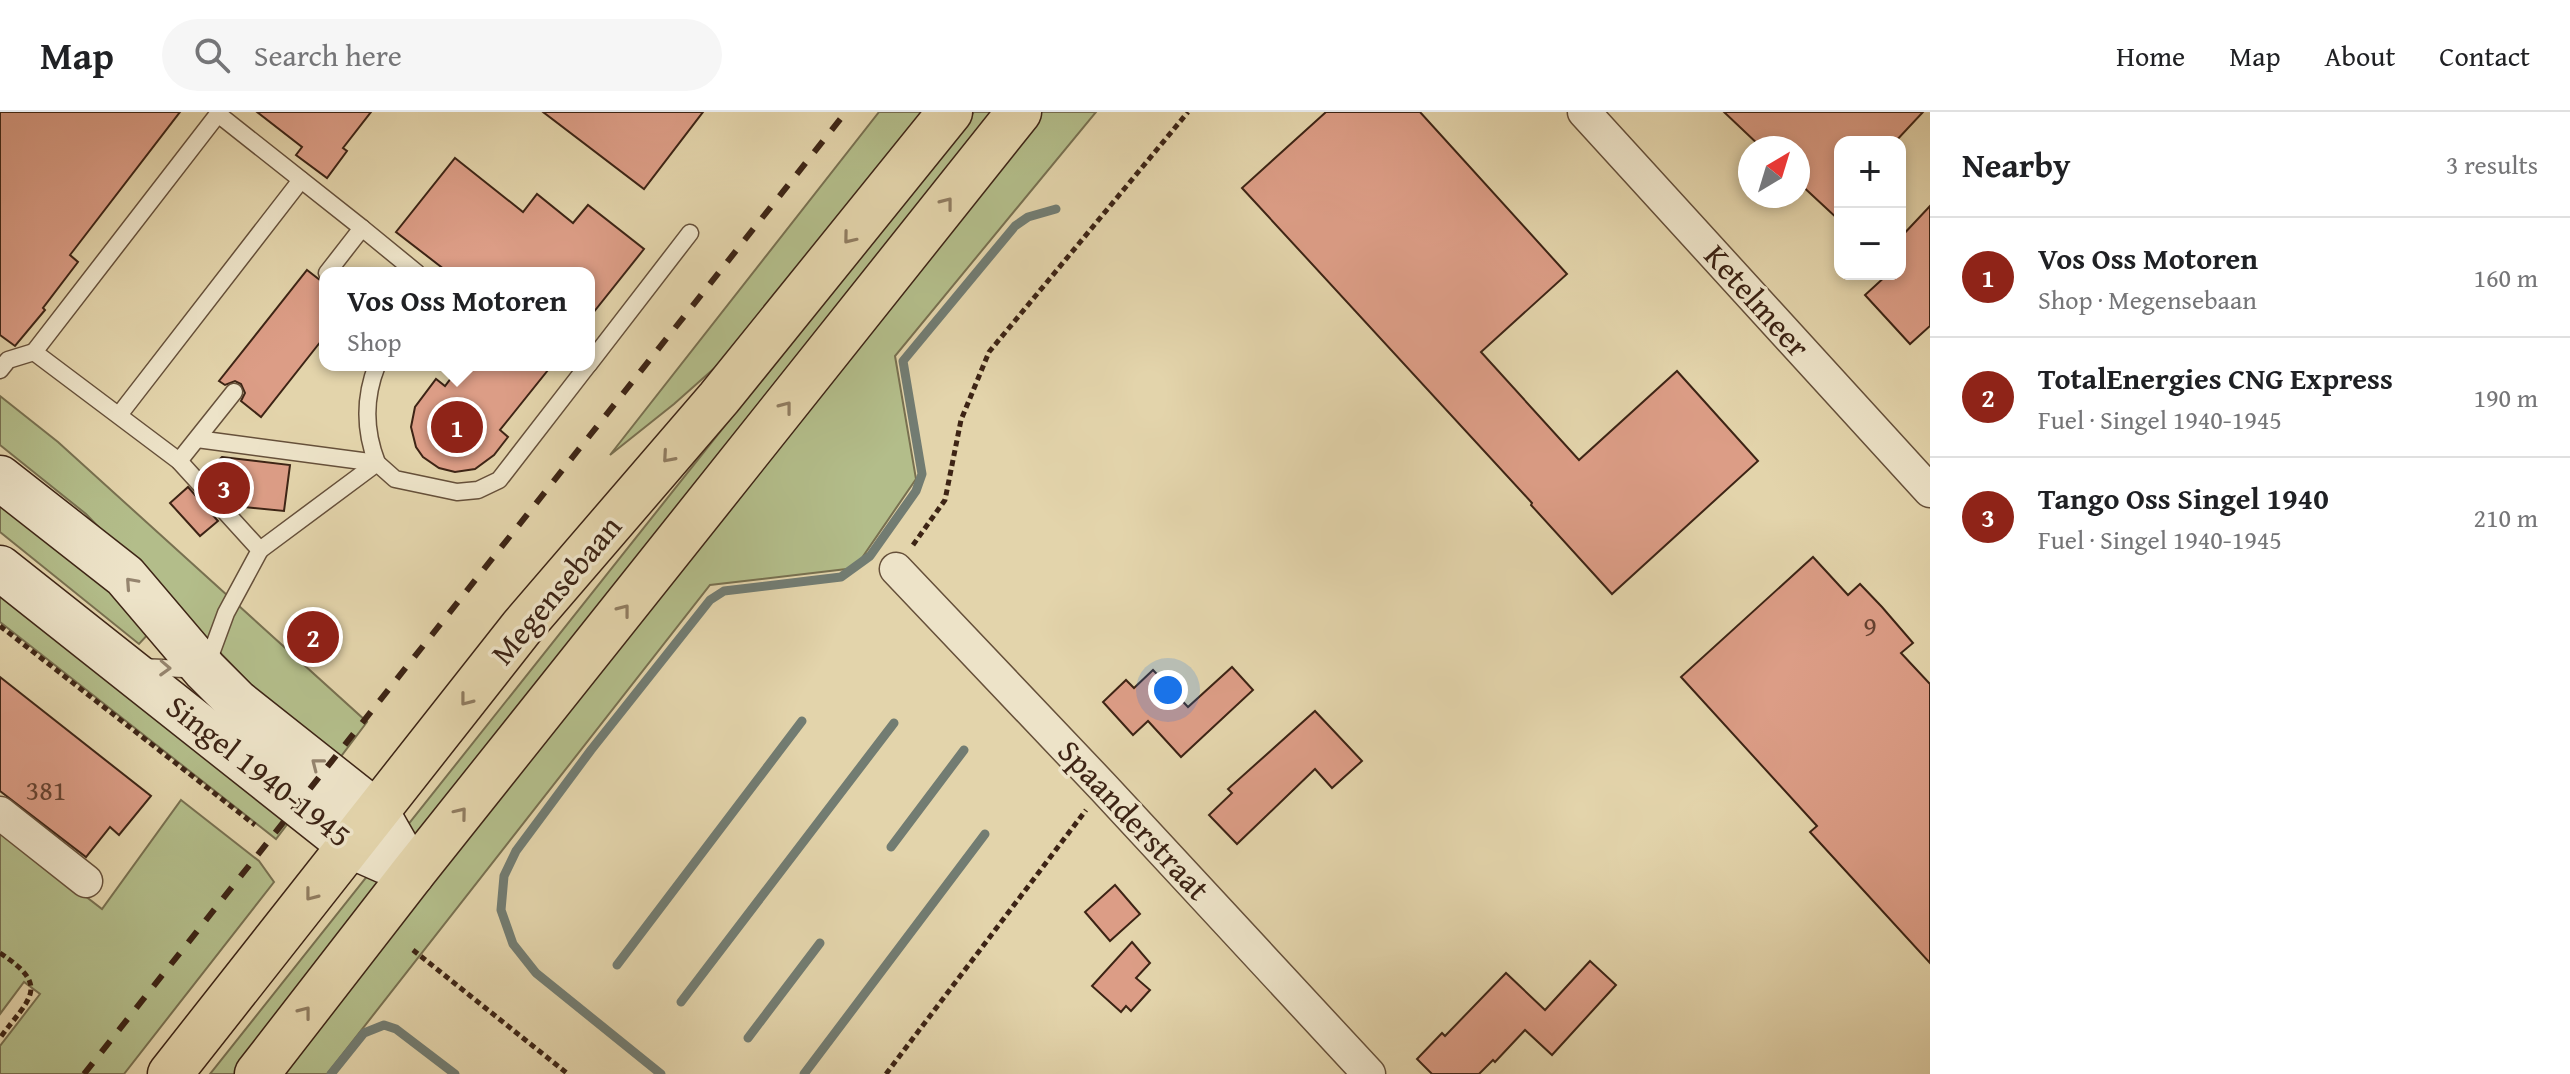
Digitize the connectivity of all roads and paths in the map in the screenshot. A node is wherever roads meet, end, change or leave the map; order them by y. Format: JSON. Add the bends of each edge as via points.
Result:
{"nodes":[{"id":1,"x":950,"y":112,"type":"edge"},
{"id":2,"x":1019,"y":112,"type":"edge"},
{"id":3,"x":1188,"y":112,"type":"edge"},
{"id":4,"x":1584,"y":112,"type":"edge"},
{"id":5,"x":301,"y":180,"type":"junction"},
{"id":6,"x":362,"y":228,"type":"junction"},
{"id":7,"x":690,"y":233,"type":"dead end"},
{"id":8,"x":331,"y":267,"type":"edge"},
{"id":9,"x":410,"y":267,"type":"edge"},
{"id":10,"x":34,"y":352,"type":"junction"},
{"id":11,"x":595,"y":357,"type":"edge"},
{"id":12,"x":3,"y":361,"type":"edge"},
{"id":13,"x":375,"y":371,"type":"edge"},
{"id":14,"x":584,"y":371,"type":"edge"},
{"id":15,"x":234,"y":392,"type":"dead end"},
{"id":16,"x":119,"y":415,"type":"junction"},
{"id":17,"x":197,"y":439,"type":"junction"},
{"id":18,"x":179,"y":461,"type":"junction"},
{"id":19,"x":377,"y":463,"type":"junction"},
{"id":20,"x":0,"y":478,"type":"edge"},
{"id":21,"x":1930,"y":491,"type":"edge"},
{"id":22,"x":260,"y":550,"type":"junction"},
{"id":23,"x":0,"y":568,"type":"edge"},
{"id":24,"x":896,"y":569,"type":"joint"},
{"id":25,"x":0,"y":626,"type":"edge"},
{"id":26,"x":124,"y":666,"type":"junction"},
{"id":27,"x":205,"y":670,"type":"junction"},
{"id":28,"x":1103,"y":787,"type":"junction"},
{"id":29,"x":0,"y":813,"type":"edge"},
{"id":30,"x":255,"y":825,"type":"dead end"},
{"id":31,"x":364,"y":829,"type":"junction"},
{"id":32,"x":412,"y":874,"type":"junction"},
{"id":33,"x":86,"y":881,"type":"dead end"},
{"id":34,"x":413,"y":950,"type":"dead end"},
{"id":35,"x":0,"y":953,"type":"edge"},
{"id":36,"x":0,"y":1038,"type":"edge"},
{"id":37,"x":170,"y":1074,"type":"edge"},
{"id":38,"x":257,"y":1074,"type":"edge"},
{"id":39,"x":568,"y":1074,"type":"edge"},
{"id":40,"x":886,"y":1074,"type":"edge"},
{"id":41,"x":1369,"y":1074,"type":"edge"}],
"edges":[{"from":1,"to":31,"type":"main road","name":"Megensebaan","one_way":true,"via":[[719,398],[522,627]]},
{"from":32,"to":2,"type":"main road","name":"Megensebaan","one_way":true},
{"from":3,"to":24,"type":"path","via":[[989,352],[961,420],[945,500]]},
{"from":4,"to":21,"type":"street","name":"Ketelmeer"},
{"from":5,"to":6,"type":"lane"},
{"from":5,"to":10,"type":"lane","via":[[218,114]]},
{"from":5,"to":16,"type":"lane"},
{"from":6,"to":8,"type":"lane"},
{"from":6,"to":9,"type":"lane"},
{"from":7,"to":11,"type":"lane"},
{"from":10,"to":12,"type":"lane"},
{"from":10,"to":16,"type":"lane"},
{"from":13,"to":19,"type":"lane","via":[[366,412],[368,441]]},
{"from":14,"to":19,"type":"lane","via":[[499,480],[478,490],[457,492],[395,479]]},
{"from":15,"to":17,"type":"lane"},
{"from":16,"to":18,"type":"lane"},
{"from":17,"to":18,"type":"lane"},
{"from":17,"to":19,"type":"lane"},
{"from":18,"to":22,"type":"lane"},
{"from":19,"to":22,"type":"lane"},
{"from":27,"to":20,"type":"main road","name":"Singel 1940-1945","one_way":true,"via":[[125,576]]},
{"from":22,"to":27,"type":"lane","via":[[226,613]]},
{"from":23,"to":26,"type":"main road","name":"Singel 1940-1945"},
{"from":24,"to":28,"type":"street","name":"Spaanderstraat"},
{"from":25,"to":30,"type":"path","name":"Singel 1940-1945"},
{"from":26,"to":27,"type":"lane","one_way":true},
{"from":26,"to":31,"type":"main road","name":"Singel 1940-1945"},
{"from":31,"to":27,"type":"main road","name":"Singel 1940-1945","one_way":true},
{"from":28,"to":40,"type":"path"},
{"from":28,"to":41,"type":"street","name":"Spaanderstraat"},
{"from":29,"to":33,"type":"street"},
{"from":31,"to":32,"type":"main road","name":"Singel 1940-1945"},
{"from":31,"to":37,"type":"main road","name":"Megensebaan","one_way":true},
{"from":38,"to":32,"type":"main road","name":"Megensebaan","one_way":true},
{"from":34,"to":39,"type":"path"},
{"from":35,"to":36,"type":"path","via":[[22,968],[31,992]]}]}
